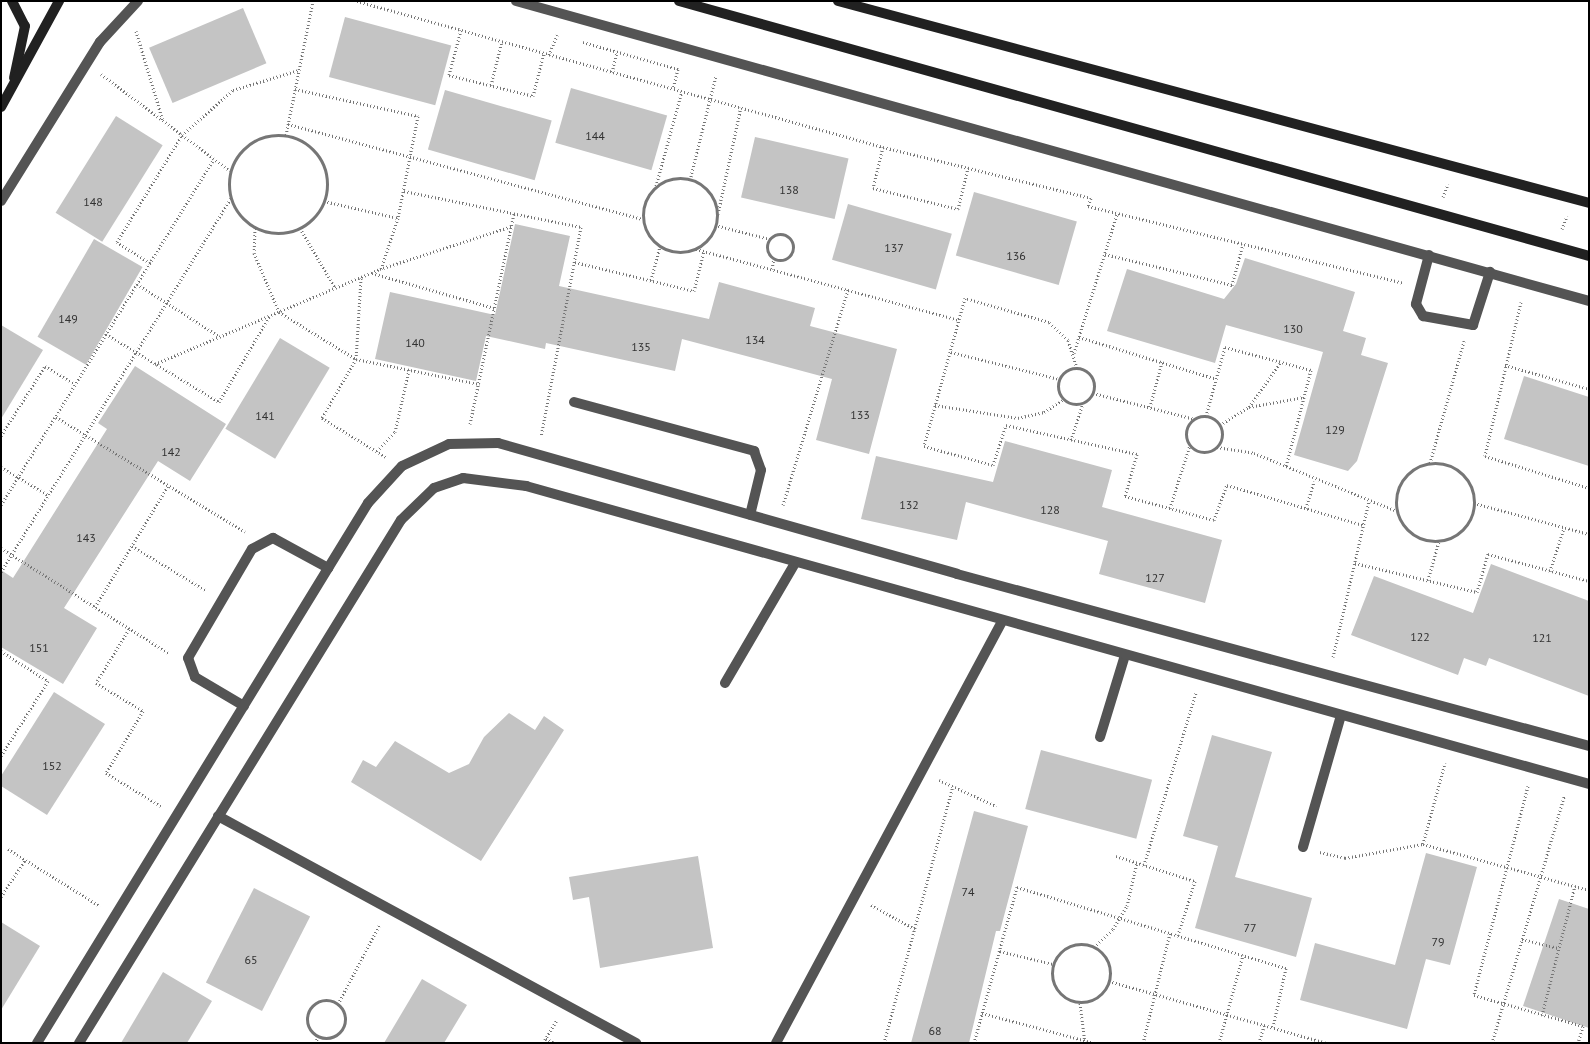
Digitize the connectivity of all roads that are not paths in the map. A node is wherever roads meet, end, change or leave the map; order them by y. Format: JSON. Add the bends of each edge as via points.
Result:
{"nodes":[{"id":1,"x":12,"y":1,"type":"edge"},
{"id":2,"x":66,"y":1,"type":"edge"},
{"id":3,"x":516,"y":1,"type":"edge"},
{"id":4,"x":679,"y":1,"type":"edge"},
{"id":5,"x":838,"y":1,"type":"edge"},
{"id":6,"x":57,"y":5,"type":"edge"},
{"id":7,"x":134,"y":5,"type":"edge"},
{"id":8,"x":12,"y":89,"type":"junction"},
{"id":9,"x":1,"y":107,"type":"edge"},
{"id":10,"x":1,"y":201,"type":"edge"},
{"id":11,"x":1589,"y":203,"type":"edge"},
{"id":12,"x":1429,"y":255,"type":"junction"},
{"id":13,"x":1589,"y":256,"type":"edge"},
{"id":14,"x":1490,"y":272,"type":"junction"},
{"id":15,"x":1589,"y":301,"type":"edge"},
{"id":16,"x":574,"y":402,"type":"dead end"},
{"id":17,"x":750,"y":515,"type":"junction"},
{"id":18,"x":795,"y":563,"type":"junction"},
{"id":19,"x":328,"y":568,"type":"junction"},
{"id":20,"x":1002,"y":621,"type":"junction"},
{"id":21,"x":1125,"y":655,"type":"junction"},
{"id":22,"x":725,"y":683,"type":"dead end"},
{"id":23,"x":244,"y":706,"type":"junction"},
{"id":24,"x":1341,"y":715,"type":"junction"},
{"id":25,"x":1100,"y":738,"type":"dead end"},
{"id":26,"x":1589,"y":746,"type":"edge"},
{"id":27,"x":1589,"y":784,"type":"edge"},
{"id":28,"x":218,"y":816,"type":"junction"},
{"id":29,"x":1303,"y":847,"type":"road end"},
{"id":30,"x":36,"y":1043,"type":"edge"},
{"id":31,"x":79,"y":1043,"type":"edge"},
{"id":32,"x":636,"y":1043,"type":"edge"},
{"id":33,"x":776,"y":1043,"type":"edge"}],
"edges":[{"from":1,"to":8,"type":"street","via":[[25,26]]},
{"from":2,"to":6,"type":"street"},
{"from":3,"to":12,"type":"street"},
{"from":4,"to":13,"type":"street"},
{"from":5,"to":11,"type":"street"},
{"from":6,"to":8,"type":"street"},
{"from":7,"to":10,"type":"street","via":[[86,64]]},
{"from":8,"to":9,"type":"street"},
{"from":12,"to":14,"type":"street"},
{"from":12,"to":14,"type":"street","via":[[1416,304],[1420,315],[1468,327],[1478,318]]},
{"from":14,"to":15,"type":"street"},
{"from":16,"to":17,"type":"street","via":[[754,451],[761,470]]},
{"from":17,"to":19,"type":"street","via":[[498,443],[466,442],[434,448],[402,466],[381,486]]},
{"from":17,"to":26,"type":"street"},
{"from":18,"to":20,"type":"street"},
{"from":18,"to":22,"type":"street"},
{"from":18,"to":28,"type":"street","via":[[501,480],[463,478],[434,488],[401,520]]},
{"from":19,"to":23,"type":"street"},
{"from":19,"to":23,"type":"street","via":[[281,540],[260,542],[222,600],[188,665],[195,677]]},
{"from":20,"to":21,"type":"street"},
{"from":20,"to":33,"type":"street"},
{"from":21,"to":24,"type":"street"},
{"from":21,"to":25,"type":"street"},
{"from":23,"to":30,"type":"street"},
{"from":24,"to":27,"type":"street"},
{"from":24,"to":29,"type":"street"},
{"from":28,"to":31,"type":"street"},
{"from":28,"to":32,"type":"street"}]}
